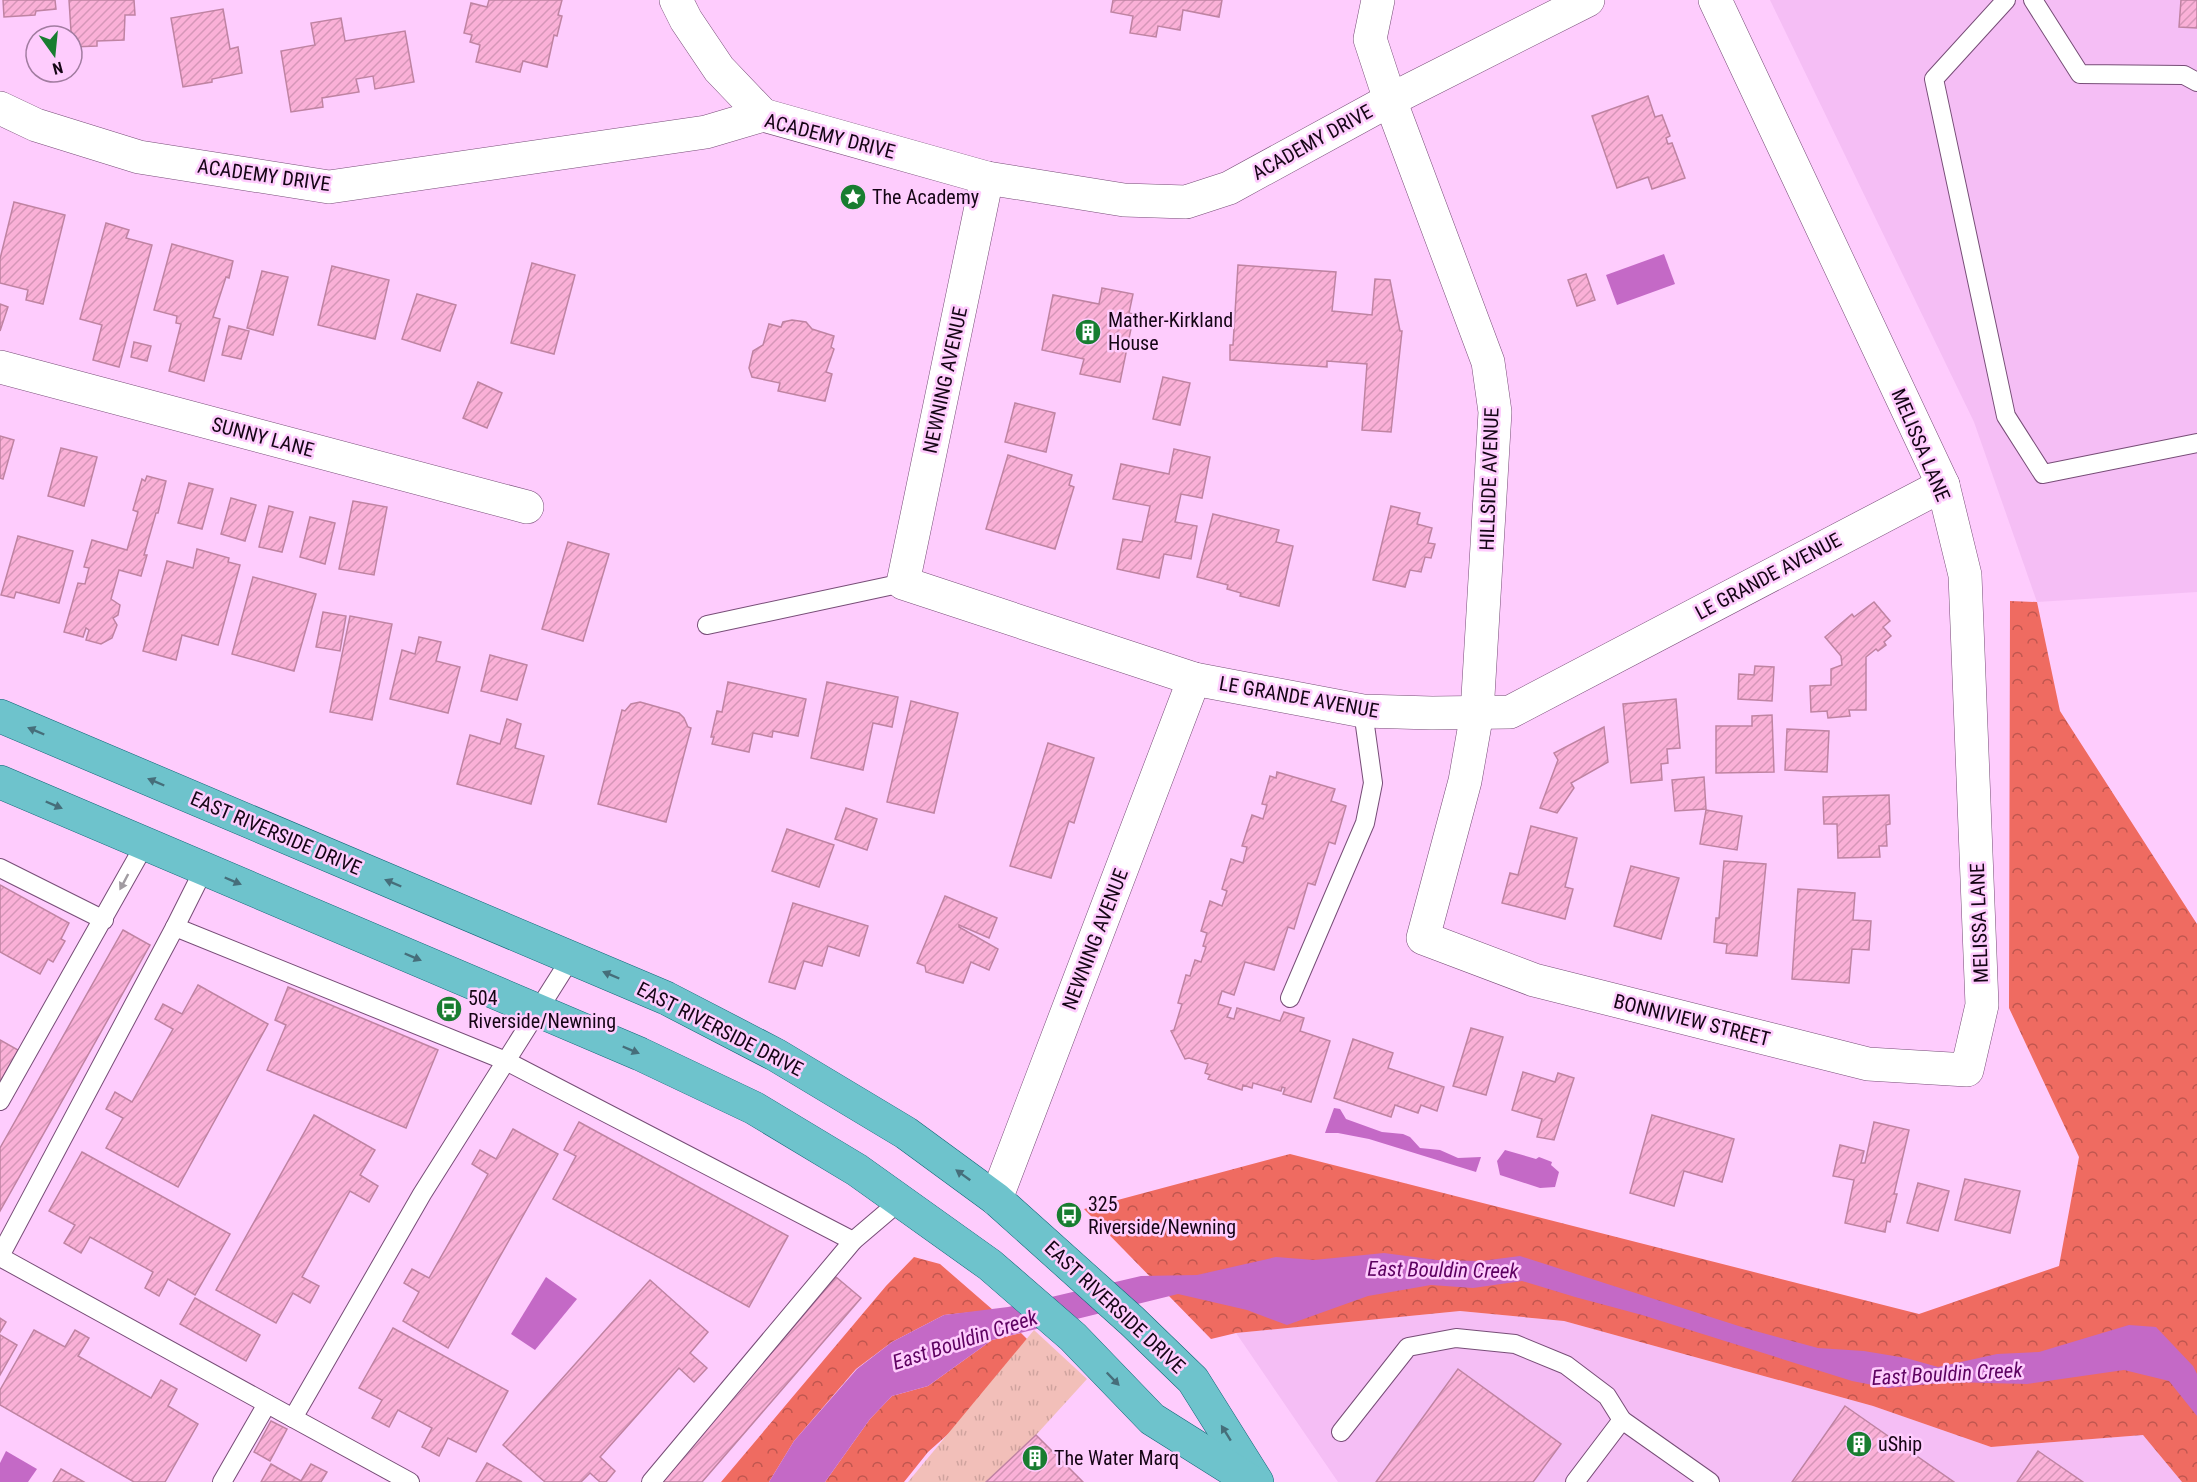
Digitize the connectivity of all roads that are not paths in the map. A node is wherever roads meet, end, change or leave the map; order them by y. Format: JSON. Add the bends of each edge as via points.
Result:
{"nodes":[{"id":1,"x":676,"y":0,"type":"edge"},
{"id":2,"x":1378,"y":0,"type":"edge"},
{"id":3,"x":1588,"y":0,"type":"edge"},
{"id":4,"x":1715,"y":0,"type":"edge"},
{"id":5,"x":2007,"y":0,"type":"edge"},
{"id":6,"x":2033,"y":0,"type":"edge"},
{"id":7,"x":2197,"y":82,"type":"edge"},
{"id":8,"x":1390,"y":100,"type":"junction"},
{"id":9,"x":0,"y":108,"type":"edge"},
{"id":10,"x":764,"y":115,"type":"junction"},
{"id":11,"x":987,"y":178,"type":"junction"},
{"id":12,"x":0,"y":367,"type":"edge"},
{"id":13,"x":2197,"y":443,"type":"edge"},
{"id":14,"x":1942,"y":485,"type":"junction"},
{"id":15,"x":527,"y":507,"type":"dead end"},
{"id":16,"x":903,"y":583,"type":"junction"},
{"id":17,"x":707,"y":625,"type":"dead end"},
{"id":18,"x":1194,"y":679,"type":"junction"},
{"id":19,"x":1363,"y":711,"type":"junction"},
{"id":20,"x":1477,"y":713,"type":"junction"},
{"id":21,"x":0,"y":716,"type":"edge"},
{"id":22,"x":0,"y":782,"type":"edge"},
{"id":23,"x":145,"y":844,"type":"junction"},
{"id":24,"x":0,"y":868,"type":"edge"},
{"id":25,"x":204,"y":869,"type":"junction"},
{"id":26,"x":104,"y":920,"type":"junction"},
{"id":27,"x":176,"y":927,"type":"junction"},
{"id":28,"x":1423,"y":938,"type":"joint"},
{"id":29,"x":570,"y":958,"type":"junction"},
{"id":30,"x":1290,"y":998,"type":"dead end"},
{"id":31,"x":538,"y":1010,"type":"junction"},
{"id":32,"x":506,"y":1061,"type":"junction"},
{"id":33,"x":1967,"y":1070,"type":"joint"},
{"id":34,"x":0,"y":1101,"type":"edge"},
{"id":35,"x":996,"y":1199,"type":"junction"},
{"id":36,"x":900,"y":1201,"type":"junction"},
{"id":37,"x":853,"y":1241,"type":"junction"},
{"id":38,"x":0,"y":1256,"type":"edge"},
{"id":39,"x":267,"y":1404,"type":"junction"},
{"id":40,"x":293,"y":1418,"type":"junction"},
{"id":41,"x":1622,"y":1420,"type":"junction"},
{"id":42,"x":1341,"y":1432,"type":"dead end"},
{"id":43,"x":222,"y":1482,"type":"edge"},
{"id":44,"x":410,"y":1482,"type":"edge"},
{"id":45,"x":651,"y":1482,"type":"edge"},
{"id":46,"x":1252,"y":1482,"type":"edge"},
{"id":47,"x":1257,"y":1482,"type":"edge"},
{"id":48,"x":1575,"y":1482,"type":"edge"},
{"id":49,"x":1710,"y":1482,"type":"edge"}],
"edges":[{"from":1,"to":10,"type":"street","via":[[719,69]]},
{"from":2,"to":8,"type":"street","name":"HILLSIDE AVENUE","via":[[1370,39]]},
{"from":3,"to":8,"type":"street","name":"ACADEMY DRIVE"},
{"from":4,"to":14,"type":"street","name":"MELISSA LANE"},
{"from":5,"to":13,"type":"lane","via":[[1934,79],[2006,416],[2043,474]]},
{"from":6,"to":7,"type":"lane","via":[[2080,74],[2184,75]]},
{"from":8,"to":11,"type":"street","name":"ACADEMY DRIVE","via":[[1229,188],[1186,202],[1124,200]]},
{"from":8,"to":20,"type":"street","name":"HILLSIDE AVENUE","via":[[1488,362],[1495,412]]},
{"from":9,"to":10,"type":"street","name":"ACADEMY DRIVE","via":[[36,125],[139,157],[329,187],[706,132]]},
{"from":10,"to":11,"type":"street","name":"ACADEMY DRIVE"},
{"from":11,"to":16,"type":"street","name":"NEWNING AVENUE"},
{"from":12,"to":15,"type":"street","name":"SUNNY LANE"},
{"from":14,"to":20,"type":"street","name":"LE GRANDE AVENUE","via":[[1510,712]]},
{"from":14,"to":33,"type":"street","name":"MELISSA LANE","via":[[1965,575],[1982,1005]]},
{"from":16,"to":17,"type":"lane"},
{"from":16,"to":18,"type":"street","name":"LE GRANDE AVENUE"},
{"from":18,"to":19,"type":"street","name":"LE GRANDE AVENUE"},
{"from":18,"to":35,"type":"street","name":"NEWNING AVENUE"},
{"from":19,"to":20,"type":"street","name":"LE GRANDE AVENUE"},
{"from":19,"to":30,"type":"lane","via":[[1373,783],[1365,823]]},
{"from":20,"to":28,"type":"street","name":"HILLSIDE AVENUE","via":[[1466,781]]},
{"from":29,"to":21,"type":"main road","name":"EAST RIVERSIDE DRIVE","one_way":true},
{"from":22,"to":23,"type":"main road","one_way":true},
{"from":23,"to":25,"type":"main road"},
{"from":23,"to":26,"type":"lane","one_way":true},
{"from":24,"to":26,"type":"lane"},
{"from":25,"to":27,"type":"lane"},
{"from":25,"to":31,"type":"main road","one_way":true},
{"from":26,"to":34,"type":"lane"},
{"from":27,"to":32,"type":"lane"},
{"from":27,"to":38,"type":"lane"},
{"from":28,"to":33,"type":"street","name":"BONNIVIEW STREET","via":[[1534,980],[1868,1064]]},
{"from":29,"to":31,"type":"lane"},
{"from":35,"to":29,"type":"main road","name":"EAST RIVERSIDE DRIVE","one_way":true,"via":[[906,1133],[776,1055],[666,998]]},
{"from":31,"to":32,"type":"lane"},
{"from":31,"to":36,"type":"main road","one_way":true,"via":[[754,1108],[857,1170]]},
{"from":32,"to":37,"type":"lane"},
{"from":32,"to":40,"type":"lane","via":[[422,1194]]},
{"from":47,"to":35,"type":"main road","name":"EAST RIVERSIDE DRIVE","one_way":true,"via":[[1193,1380]]},
{"from":36,"to":37,"type":"lane"},
{"from":36,"to":46,"type":"main road","one_way":true,"via":[[990,1265],[1073,1337],[1152,1419]]},
{"from":37,"to":45,"type":"lane"},
{"from":38,"to":39,"type":"lane"},
{"from":39,"to":40,"type":"lane"},
{"from":39,"to":43,"type":"lane"},
{"from":40,"to":44,"type":"lane"},
{"from":41,"to":42,"type":"lane","via":[[1607,1395],[1566,1365],[1515,1344],[1456,1338],[1408,1347]]},
{"from":41,"to":48,"type":"lane"},
{"from":41,"to":49,"type":"lane"}]}
